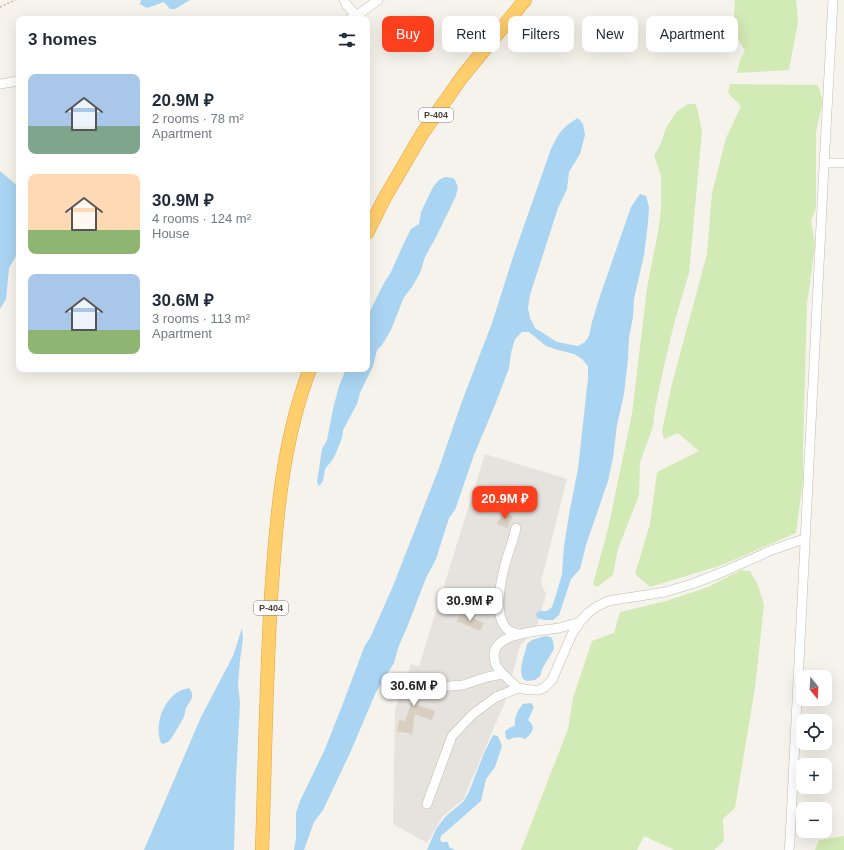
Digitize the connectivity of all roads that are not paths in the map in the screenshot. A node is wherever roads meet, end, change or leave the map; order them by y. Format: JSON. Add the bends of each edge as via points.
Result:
{"nodes":[{"id":1,"x":344,"y":0,"type":"edge"},
{"id":2,"x":378,"y":0,"type":"edge"},
{"id":3,"x":832,"y":0,"type":"edge"},
{"id":4,"x":523,"y":2,"type":"edge"},
{"id":5,"x":352,"y":16,"type":"edge"},
{"id":6,"x":354,"y":16,"type":"edge"},
{"id":7,"x":16,"y":81,"type":"edge"},
{"id":8,"x":0,"y":84,"type":"edge"},
{"id":9,"x":824,"y":163,"type":"junction"},
{"id":10,"x":844,"y":163,"type":"edge"},
{"id":11,"x":370,"y":227,"type":"edge"},
{"id":12,"x":309,"y":372,"type":"edge"},
{"id":13,"x":516,"y":528,"type":"dead end"},
{"id":14,"x":804,"y":539,"type":"junction"},
{"id":15,"x":580,"y":622,"type":"junction"},
{"id":16,"x":518,"y":634,"type":"junction"},
{"id":17,"x":503,"y":674,"type":"junction"},
{"id":18,"x":438,"y":687,"type":"dead end"},
{"id":19,"x":518,"y":688,"type":"junction"},
{"id":20,"x":427,"y":804,"type":"dead end"},
{"id":21,"x":262,"y":850,"type":"edge"},
{"id":22,"x":789,"y":850,"type":"edge"}],
"edges":[{"from":1,"to":5,"type":"street"},
{"from":2,"to":6,"type":"street"},
{"from":3,"to":9,"type":"street"},
{"from":4,"to":11,"type":"highway","number":"Р-404","via":[[462,76],[422,134]]},
{"from":7,"to":8,"type":"street"},
{"from":9,"to":10,"type":"street"},
{"from":9,"to":14,"type":"street"},
{"from":12,"to":21,"type":"highway","number":"Р-404","via":[[289,438],[274,547]]},
{"from":13,"to":16,"type":"street","via":[[504,568],[500,607],[504,626]]},
{"from":14,"to":15,"type":"street","via":[[695,583],[665,592],[608,601],[588,612]]},
{"from":14,"to":22,"type":"street"},
{"from":15,"to":16,"type":"street","via":[[560,628]]},
{"from":15,"to":19,"type":"street","via":[[552,680],[539,690]]},
{"from":16,"to":17,"type":"street","via":[[498,645],[494,653],[495,666]]},
{"from":17,"to":18,"type":"street","via":[[463,685]]},
{"from":17,"to":19,"type":"street"},
{"from":19,"to":20,"type":"street","via":[[496,697],[473,714],[452,736]]}]}
